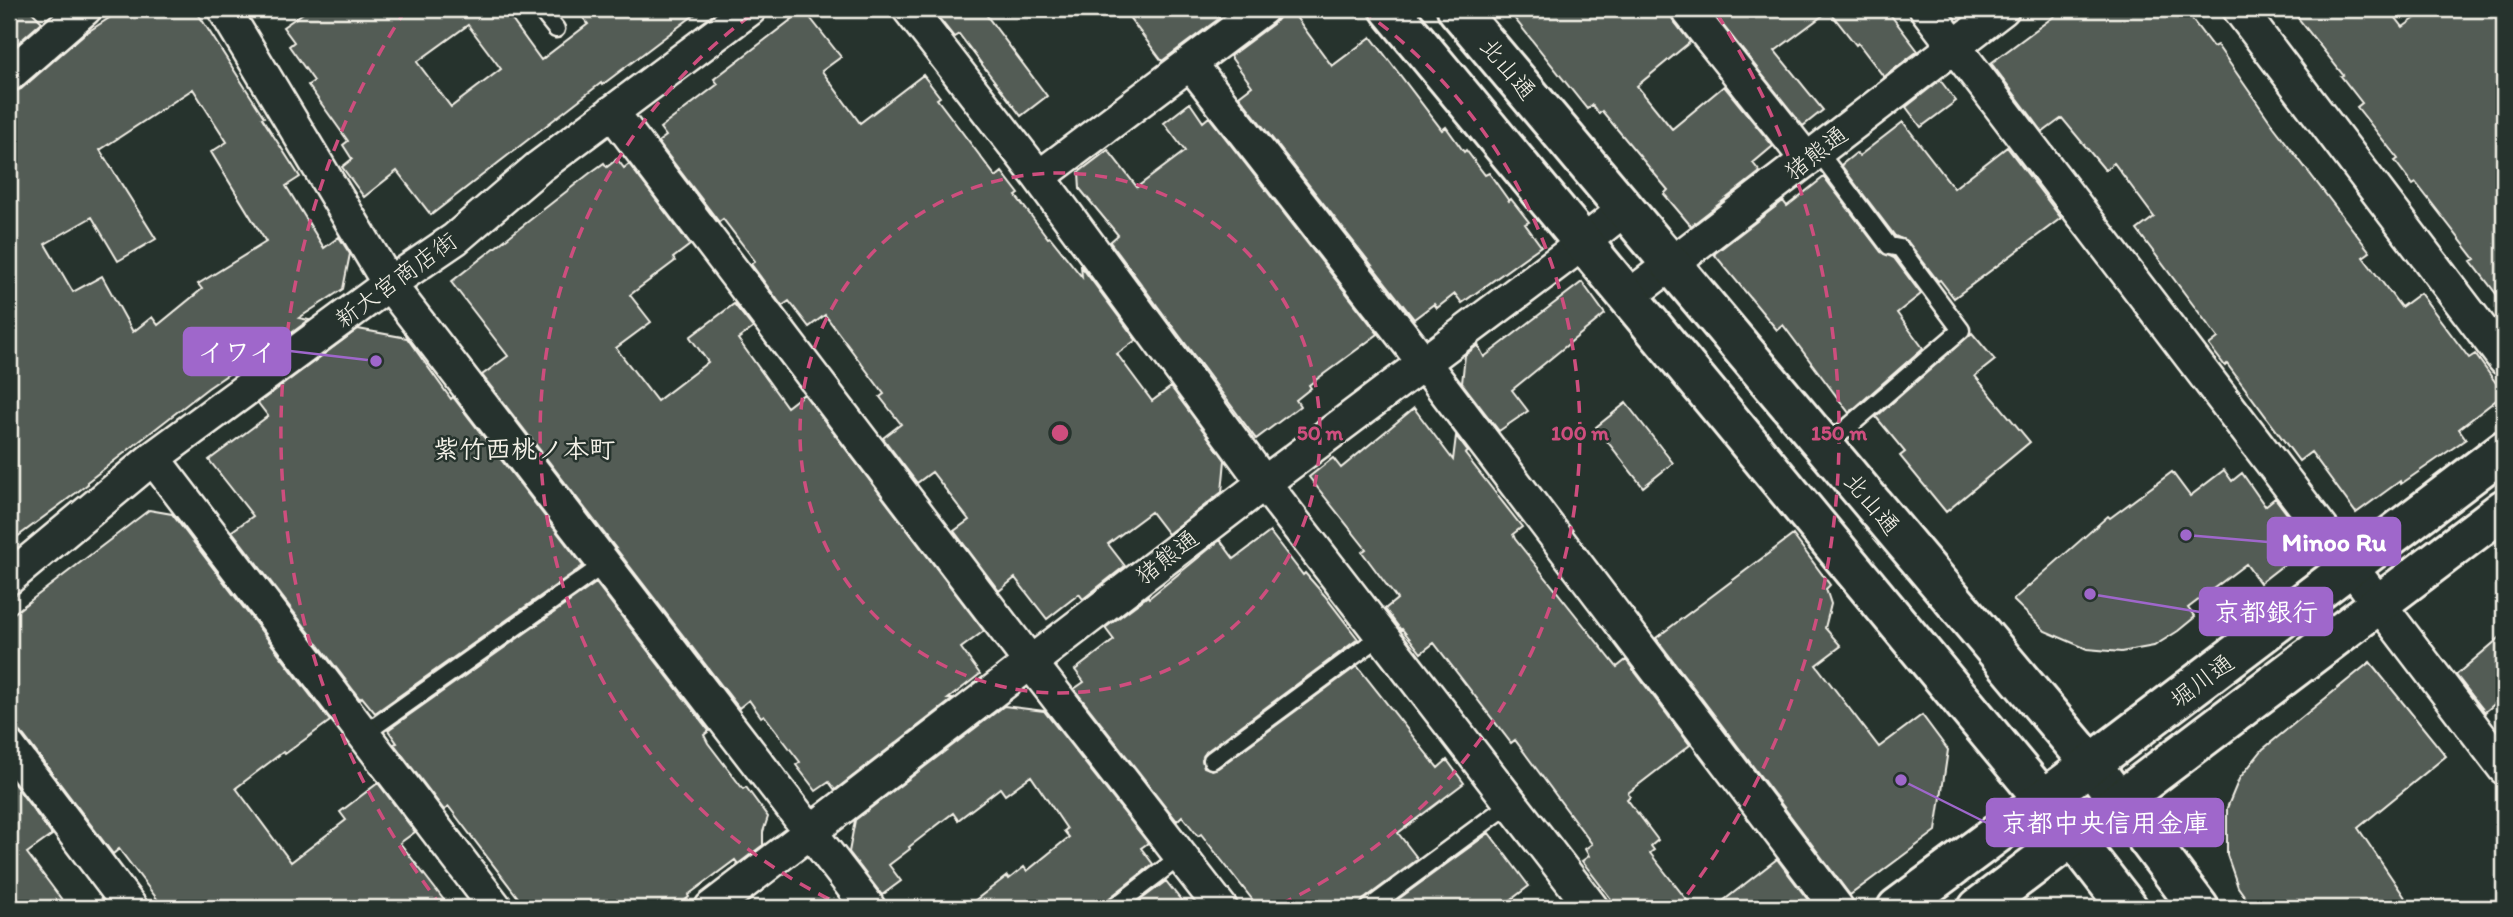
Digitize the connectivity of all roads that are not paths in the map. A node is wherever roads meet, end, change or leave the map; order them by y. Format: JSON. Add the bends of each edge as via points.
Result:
{"nodes":[{"id":1,"x":85,"y":9,"type":"edge"},
{"id":2,"x":224,"y":9,"type":"edge"},
{"id":3,"x":540,"y":9,"type":"edge"},
{"id":4,"x":750,"y":9,"type":"edge"},
{"id":5,"x":909,"y":9,"type":"edge"},
{"id":6,"x":1262,"y":9,"type":"edge"},
{"id":7,"x":1390,"y":9,"type":"edge"},
{"id":8,"x":1457,"y":9,"type":"edge"},
{"id":9,"x":1687,"y":9,"type":"edge"},
{"id":10,"x":1926,"y":9,"type":"edge"},
{"id":11,"x":2003,"y":9,"type":"edge"},
{"id":12,"x":2239,"y":9,"type":"edge"},
{"id":13,"x":556,"y":29,"type":"dead end"},
{"id":14,"x":1954,"y":46,"type":"junction"},
{"id":15,"x":1190,"y":63,"type":"junction"},
{"id":16,"x":9,"y":75,"type":"edge"},
{"id":17,"x":612,"y":112,"type":"junction"},
{"id":18,"x":1812,"y":156,"type":"junction"},
{"id":19,"x":1039,"y":177,"type":"junction"},
{"id":20,"x":1625,"y":209,"type":"junction"},
{"id":21,"x":1583,"y":243,"type":"junction"},
{"id":22,"x":1671,"y":264,"type":"junction"},
{"id":23,"x":389,"y":284,"type":"junction"},
{"id":24,"x":1628,"y":297,"type":"junction"},
{"id":25,"x":2504,"y":359,"type":"edge"},
{"id":26,"x":1424,"y":363,"type":"junction"},
{"id":27,"x":1790,"y":406,"type":"junction"},
{"id":28,"x":1746,"y":439,"type":"junction"},
{"id":29,"x":1825,"y":447,"type":"junction"},
{"id":30,"x":2504,"y":450,"type":"edge"},
{"id":31,"x":153,"y":458,"type":"junction"},
{"id":32,"x":1264,"y":483,"type":"junction"},
{"id":33,"x":2504,"y":509,"type":"edge"},
{"id":34,"x":603,"y":565,"type":"junction"},
{"id":35,"x":2350,"y":567,"type":"junction"},
{"id":36,"x":9,"y":578,"type":"edge"},
{"id":37,"x":2379,"y":604,"type":"junction"},
{"id":38,"x":1382,"y":635,"type":"junction"},
{"id":39,"x":1030,"y":662,"type":"junction"},
{"id":40,"x":365,"y":734,"type":"junction"},
{"id":41,"x":9,"y":747,"type":"edge"},
{"id":42,"x":1212,"y":760,"type":"dead end"},
{"id":43,"x":2091,"y":764,"type":"junction"},
{"id":44,"x":2504,"y":768,"type":"edge"},
{"id":45,"x":2043,"y":800,"type":"junction"},
{"id":46,"x":2119,"y":802,"type":"junction"},
{"id":47,"x":1511,"y":803,"type":"junction"},
{"id":48,"x":810,"y":831,"type":"junction"},
{"id":49,"x":2072,"y":837,"type":"junction"},
{"id":50,"x":1181,"y":856,"type":"junction"},
{"id":51,"x":131,"y":908,"type":"edge"},
{"id":52,"x":496,"y":908,"type":"edge"},
{"id":53,"x":711,"y":908,"type":"edge"},
{"id":54,"x":869,"y":908,"type":"edge"},
{"id":55,"x":1113,"y":908,"type":"edge"},
{"id":56,"x":1221,"y":908,"type":"edge"},
{"id":57,"x":1369,"y":908,"type":"edge"},
{"id":58,"x":1592,"y":908,"type":"edge"},
{"id":59,"x":1838,"y":908,"type":"edge"},
{"id":60,"x":1897,"y":908,"type":"edge"},
{"id":61,"x":1979,"y":908,"type":"edge"},
{"id":62,"x":2128,"y":908,"type":"edge"},
{"id":63,"x":2199,"y":908,"type":"edge"}],
"edges":[{"from":1,"to":16,"type":"street"},
{"from":2,"to":23,"type":"street"},
{"from":3,"to":13,"type":"lane"},
{"from":4,"to":17,"type":"street","name":"新大宮商店街"},
{"from":5,"to":19,"type":"street"},
{"from":6,"to":15,"type":"street"},
{"from":7,"to":21,"type":"street"},
{"from":8,"to":20,"type":"street","name":"北山通"},
{"from":9,"to":18,"type":"street"},
{"from":10,"to":14,"type":"street"},
{"from":11,"to":14,"type":"street","name":"猪熊通"},
{"from":12,"to":25,"type":"street"},
{"from":14,"to":18,"type":"street","name":"猪熊通"},
{"from":14,"to":35,"type":"street"},
{"from":15,"to":19,"type":"street"},
{"from":15,"to":26,"type":"street"},
{"from":17,"to":23,"type":"street","name":"新大宮商店街","via":[[455,239]]},
{"from":17,"to":39,"type":"street"},
{"from":18,"to":22,"type":"street","name":"猪熊通"},
{"from":18,"to":29,"type":"lane","via":[[1889,246],[1900,248],[1961,330]]},
{"from":19,"to":32,"type":"street"},
{"from":20,"to":21,"type":"street","name":"猪熊通"},
{"from":20,"to":22,"type":"street","name":"北山通"},
{"from":21,"to":24,"type":"street"},
{"from":21,"to":26,"type":"street","name":"猪熊通"},
{"from":22,"to":24,"type":"street","name":"猪熊通"},
{"from":22,"to":27,"type":"street","name":"北山通"},
{"from":23,"to":31,"type":"street","name":"新大宮商店街"},
{"from":23,"to":34,"type":"street"},
{"from":24,"to":28,"type":"street"},
{"from":26,"to":32,"type":"street","name":"猪熊通"},
{"from":26,"to":59,"type":"street"},
{"from":27,"to":28,"type":"street"},
{"from":27,"to":29,"type":"street","name":"北山通"},
{"from":28,"to":45,"type":"street"},
{"from":29,"to":43,"type":"street","name":"北山通"},
{"from":30,"to":35,"type":"street","name":"堀川通"},
{"from":31,"to":36,"type":"street","name":"新大宮商店街"},
{"from":31,"to":40,"type":"street"},
{"from":32,"to":38,"type":"street"},
{"from":32,"to":39,"type":"street","name":"猪熊通"},
{"from":33,"to":37,"type":"street","name":"堀川通"},
{"from":34,"to":40,"type":"lane"},
{"from":34,"to":48,"type":"street"},
{"from":35,"to":37,"type":"street"},
{"from":35,"to":43,"type":"street","name":"堀川通"},
{"from":37,"to":44,"type":"street"},
{"from":37,"to":46,"type":"street","name":"堀川通"},
{"from":38,"to":42,"type":"lane"},
{"from":38,"to":47,"type":"street"},
{"from":39,"to":48,"type":"street","name":"猪熊通"},
{"from":39,"to":50,"type":"street"},
{"from":40,"to":52,"type":"street"},
{"from":41,"to":51,"type":"street"},
{"from":43,"to":45,"type":"street","name":"堀川通"},
{"from":43,"to":46,"type":"street","name":"北山通"},
{"from":45,"to":49,"type":"street"},
{"from":45,"to":60,"type":"street","name":"堀川通"},
{"from":46,"to":49,"type":"street","name":"堀川通"},
{"from":46,"to":63,"type":"street","name":"北山通"},
{"from":47,"to":57,"type":"lane"},
{"from":47,"to":58,"type":"street"},
{"from":48,"to":53,"type":"street","name":"猪熊通"},
{"from":48,"to":54,"type":"street"},
{"from":49,"to":61,"type":"street","name":"堀川通"},
{"from":49,"to":62,"type":"street"},
{"from":50,"to":55,"type":"lane"},
{"from":50,"to":56,"type":"street"}]}
